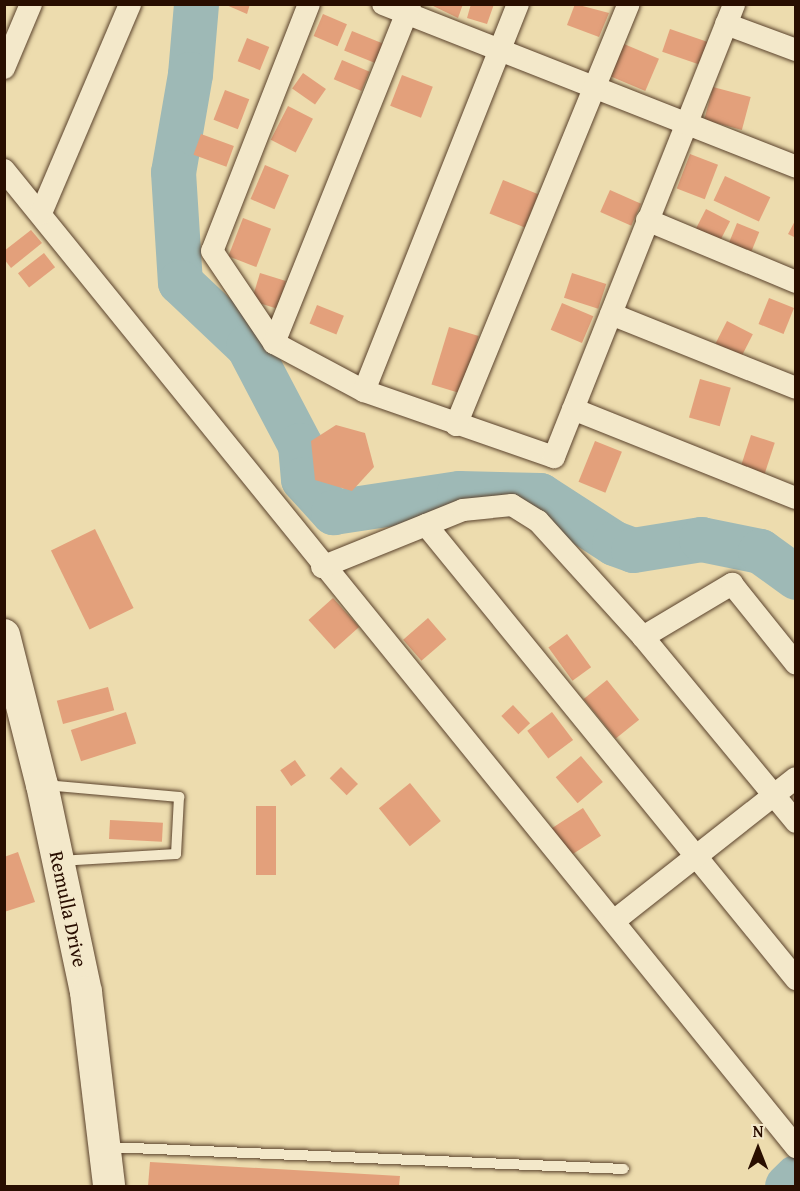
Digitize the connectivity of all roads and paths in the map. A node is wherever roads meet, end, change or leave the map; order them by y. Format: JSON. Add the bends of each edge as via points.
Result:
{"nodes":[{"id":1,"x":31,"y":4,"type":"edge"},
{"id":2,"x":130,"y":4,"type":"edge"},
{"id":3,"x":309,"y":4,"type":"edge"},
{"id":4,"x":383,"y":4,"type":"edge"},
{"id":5,"x":518,"y":4,"type":"edge"},
{"id":6,"x":629,"y":4,"type":"edge"},
{"id":7,"x":409,"y":9,"type":"edge"},
{"id":8,"x":730,"y":14,"type":"edge"},
{"id":9,"x":500,"y":49,"type":"junction"},
{"id":10,"x":795,"y":50,"type":"edge"},
{"id":11,"x":4,"y":68,"type":"edge"},
{"id":12,"x":597,"y":88,"type":"junction"},
{"id":13,"x":686,"y":124,"type":"junction"},
{"id":14,"x":795,"y":167,"type":"edge"},
{"id":15,"x":4,"y":170,"type":"edge"},
{"id":16,"x":41,"y":213,"type":"junction"},
{"id":17,"x":647,"y":220,"type":"junction"},
{"id":18,"x":795,"y":282,"type":"edge"},
{"id":19,"x":611,"y":314,"type":"junction"},
{"id":20,"x":274,"y":343,"type":"junction"},
{"id":21,"x":795,"y":388,"type":"edge"},
{"id":22,"x":364,"y":391,"type":"junction"},
{"id":23,"x":573,"y":409,"type":"junction"},
{"id":24,"x":456,"y":425,"type":"junction"},
{"id":25,"x":795,"y":498,"type":"edge"},
{"id":26,"x":426,"y":525,"type":"junction"},
{"id":27,"x":322,"y":567,"type":"junction"},
{"id":28,"x":4,"y":635,"type":"edge"},
{"id":29,"x":643,"y":637,"type":"junction"},
{"id":30,"x":795,"y":664,"type":"edge"},
{"id":31,"x":795,"y":778,"type":"edge"},
{"id":32,"x":42,"y":785,"type":"junction"},
{"id":33,"x":774,"y":795,"type":"junction"},
{"id":34,"x":795,"y":822,"type":"edge"},
{"id":35,"x":697,"y":856,"type":"junction"},
{"id":36,"x":59,"y":861,"type":"junction"},
{"id":37,"x":614,"y":921,"type":"junction"},
{"id":38,"x":795,"y":979,"type":"edge"},
{"id":39,"x":105,"y":1146,"type":"junction"},
{"id":40,"x":795,"y":1147,"type":"edge"},
{"id":41,"x":624,"y":1169,"type":"dead end"},
{"id":42,"x":109,"y":1186,"type":"edge"}],
"edges":[{"from":1,"to":11,"type":"street"},
{"from":2,"to":16,"type":"street"},
{"from":3,"to":20,"type":"street","via":[[212,250]]},
{"from":4,"to":7,"type":"street"},
{"from":5,"to":9,"type":"street"},
{"from":6,"to":12,"type":"street"},
{"from":7,"to":9,"type":"street"},
{"from":7,"to":20,"type":"street"},
{"from":8,"to":10,"type":"street"},
{"from":8,"to":13,"type":"street"},
{"from":9,"to":12,"type":"street"},
{"from":9,"to":22,"type":"street"},
{"from":12,"to":13,"type":"street"},
{"from":12,"to":24,"type":"street"},
{"from":13,"to":14,"type":"street"},
{"from":13,"to":17,"type":"street"},
{"from":15,"to":16,"type":"street"},
{"from":16,"to":27,"type":"street"},
{"from":17,"to":18,"type":"street"},
{"from":17,"to":19,"type":"street"},
{"from":19,"to":21,"type":"street"},
{"from":19,"to":23,"type":"street"},
{"from":20,"to":22,"type":"street"},
{"from":22,"to":24,"type":"street"},
{"from":23,"to":24,"type":"street","via":[[554,457]]},
{"from":23,"to":25,"type":"street"},
{"from":26,"to":27,"type":"street"},
{"from":26,"to":29,"type":"street","via":[[464,510],[512,505],[538,521]]},
{"from":26,"to":35,"type":"street"},
{"from":27,"to":37,"type":"street"},
{"from":28,"to":32,"type":"main road","name":"Remulla Drive"},
{"from":29,"to":30,"type":"street","via":[[732,584]]},
{"from":29,"to":33,"type":"street"},
{"from":31,"to":33,"type":"street"},
{"from":32,"to":36,"type":"main road","name":"Remulla Drive"},
{"from":32,"to":36,"type":"lane","via":[[179,797],[176,854]]},
{"from":33,"to":34,"type":"street"},
{"from":33,"to":35,"type":"street"},
{"from":35,"to":37,"type":"street"},
{"from":35,"to":38,"type":"street"},
{"from":36,"to":39,"type":"main road","name":"Remulla Drive","via":[[86,992]]},
{"from":37,"to":40,"type":"street"},
{"from":39,"to":41,"type":"lane"},
{"from":39,"to":42,"type":"main road","name":"Remulla Drive"}]}
